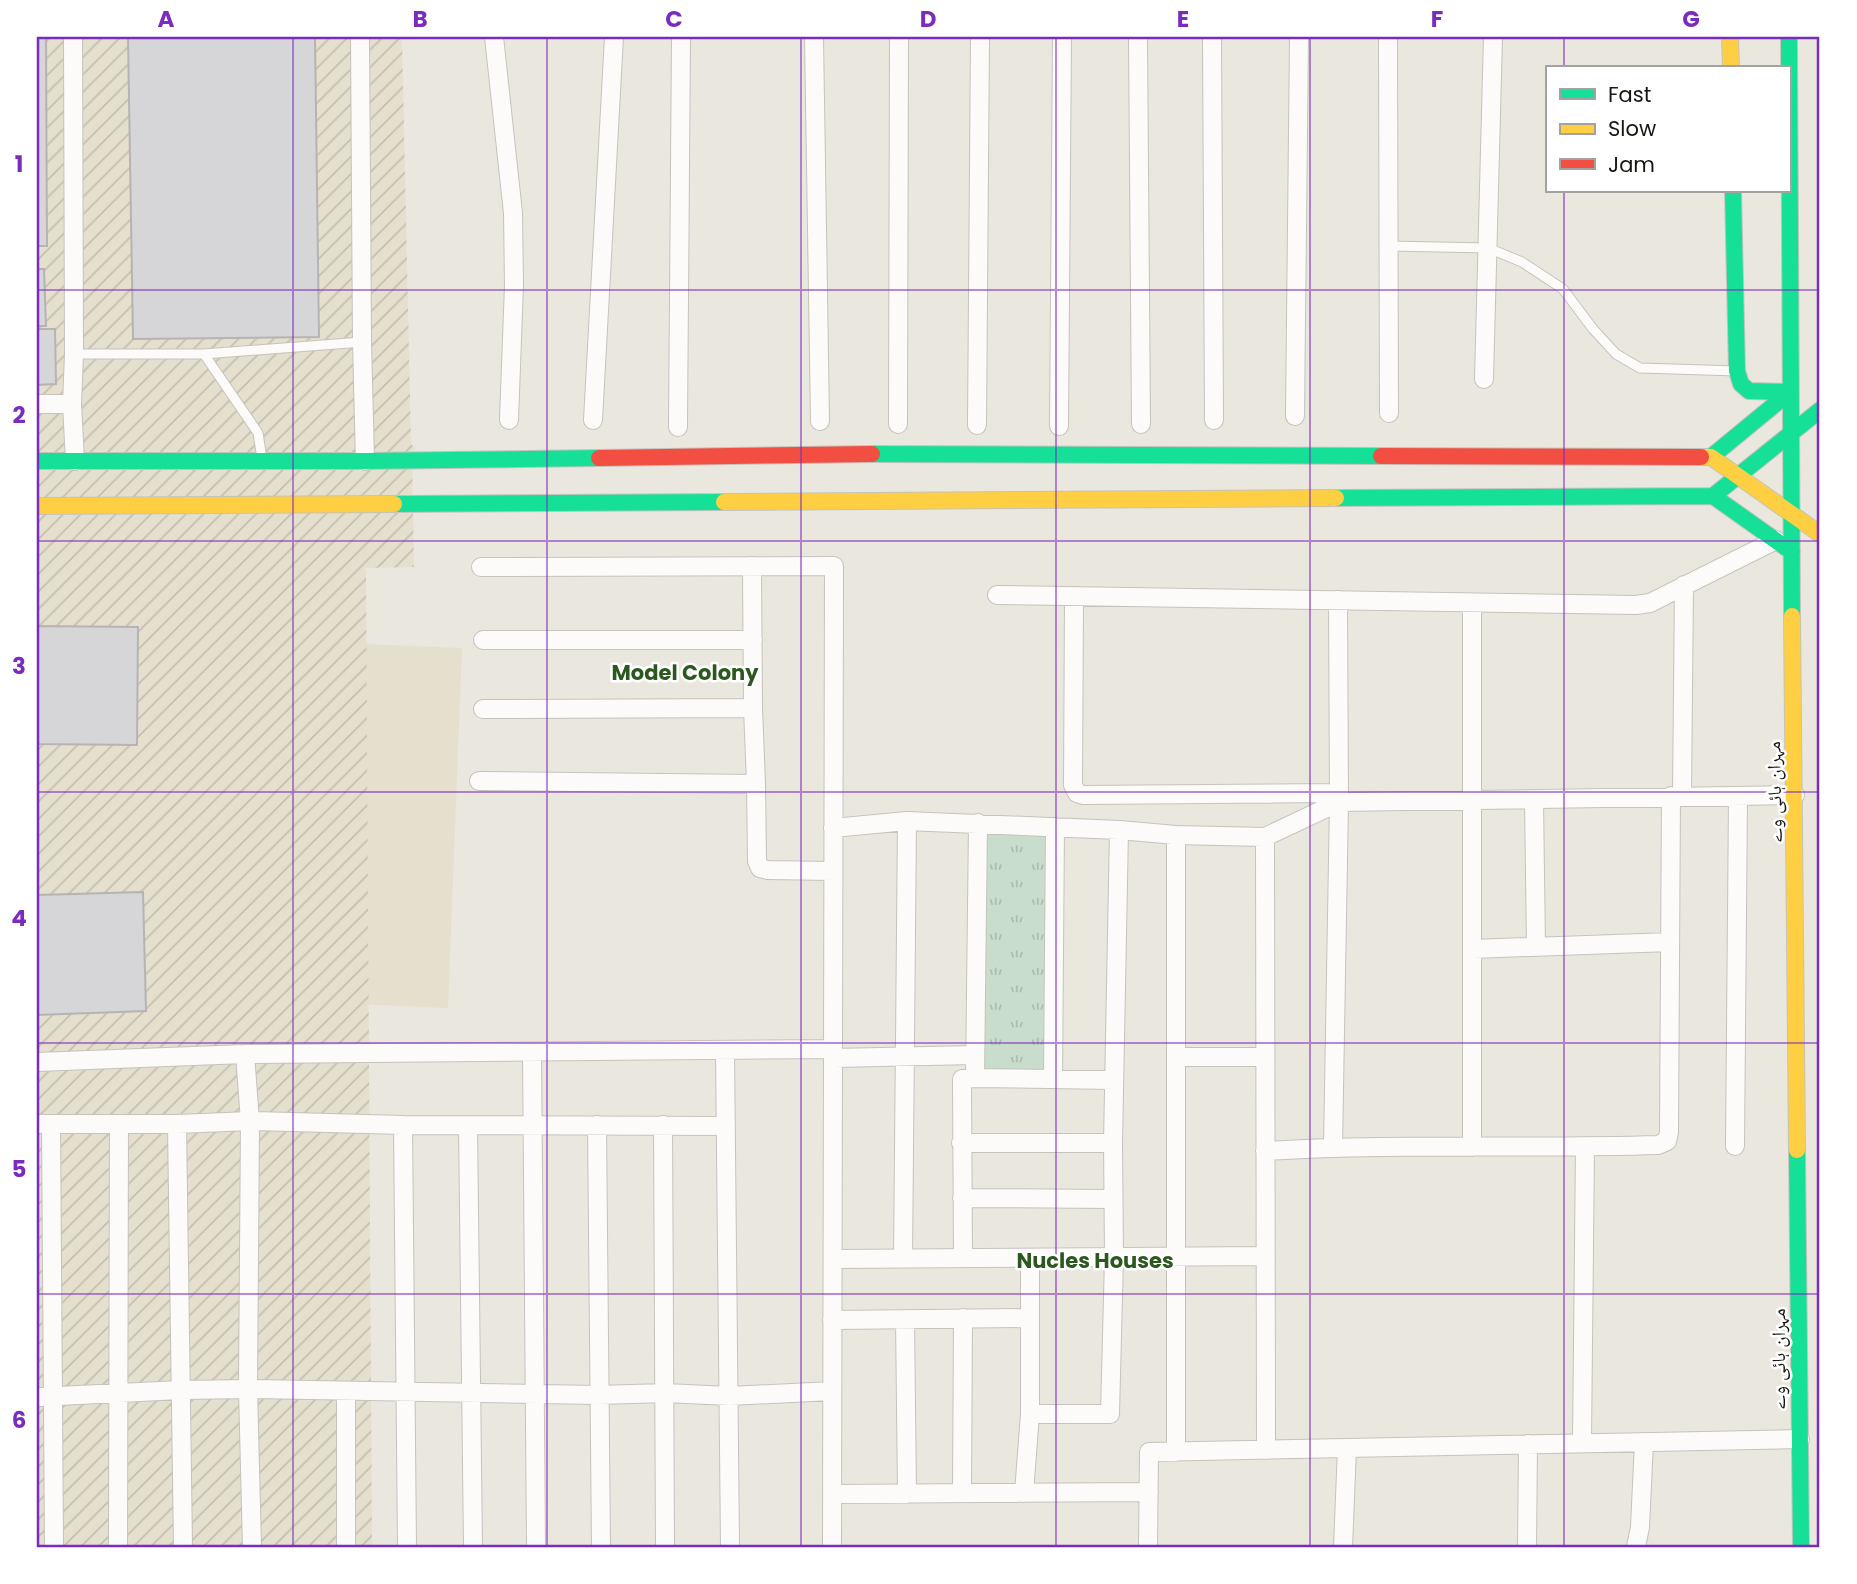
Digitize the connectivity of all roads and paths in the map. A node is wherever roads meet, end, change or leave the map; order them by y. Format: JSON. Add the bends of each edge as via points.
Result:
{"nodes":[{"id":1,"x":73,"y":37,"type":"edge"},
{"id":2,"x":360,"y":37,"type":"edge"},
{"id":3,"x":494,"y":37,"type":"edge"},
{"id":4,"x":614,"y":37,"type":"edge"},
{"id":5,"x":681,"y":37,"type":"edge"},
{"id":6,"x":814,"y":37,"type":"edge"},
{"id":7,"x":899,"y":37,"type":"edge"},
{"id":8,"x":979,"y":37,"type":"edge"},
{"id":9,"x":1062,"y":37,"type":"edge"},
{"id":10,"x":1138,"y":37,"type":"edge"},
{"id":11,"x":1212,"y":37,"type":"edge"},
{"id":12,"x":1299,"y":37,"type":"edge"},
{"id":13,"x":1388,"y":37,"type":"edge"},
{"id":14,"x":1493,"y":37,"type":"edge"},
{"id":15,"x":1730,"y":37,"type":"edge"},
{"id":16,"x":1789,"y":37,"type":"edge"},
{"id":17,"x":1731,"y":66,"type":"edge"},
{"id":18,"x":1789,"y":66,"type":"edge"},
{"id":19,"x":1733,"y":192,"type":"edge"},
{"id":20,"x":1789,"y":192,"type":"edge"},
{"id":21,"x":1389,"y":246,"type":"junction"},
{"id":22,"x":1488,"y":248,"type":"junction"},
{"id":23,"x":362,"y":342,"type":"junction"},
{"id":24,"x":74,"y":354,"type":"junction"},
{"id":25,"x":204,"y":354,"type":"junction"},
{"id":26,"x":1737,"y":371,"type":"junction"},
{"id":27,"x":1484,"y":379,"type":"dead end"},
{"id":28,"x":1790,"y":392,"type":"junction"},
{"id":29,"x":37,"y":404,"type":"edge"},
{"id":30,"x":72,"y":404,"type":"junction"},
{"id":31,"x":1820,"y":410,"type":"edge"},
{"id":32,"x":1389,"y":413,"type":"dead end"},
{"id":33,"x":1294,"y":416,"type":"dead end"},
{"id":34,"x":509,"y":420,"type":"dead end"},
{"id":35,"x":593,"y":420,"type":"dead end"},
{"id":36,"x":1214,"y":420,"type":"dead end"},
{"id":37,"x":820,"y":421,"type":"dead end"},
{"id":38,"x":898,"y":424,"type":"dead end"},
{"id":39,"x":1141,"y":424,"type":"dead end"},
{"id":40,"x":978,"y":425,"type":"dead end"},
{"id":41,"x":1059,"y":426,"type":"dead end"},
{"id":42,"x":678,"y":427,"type":"dead end"},
{"id":43,"x":1791,"y":434,"type":"junction"},
{"id":44,"x":1712,"y":457,"type":"junction"},
{"id":45,"x":37,"y":461,"type":"edge"},
{"id":46,"x":75,"y":461,"type":"junction"},
{"id":47,"x":262,"y":461,"type":"junction"},
{"id":48,"x":365,"y":461,"type":"junction"},
{"id":49,"x":1738,"y":475,"type":"junction"},
{"id":50,"x":1713,"y":495,"type":"junction"},
{"id":51,"x":37,"y":506,"type":"edge"},
{"id":52,"x":1791,"y":513,"type":"junction"},
{"id":53,"x":1820,"y":534,"type":"edge"},
{"id":54,"x":1776,"y":540,"type":"junction"},
{"id":55,"x":1792,"y":552,"type":"junction"},
{"id":56,"x":752,"y":566,"type":"junction"},
{"id":57,"x":481,"y":567,"type":"dead end"},
{"id":58,"x":1684,"y":585,"type":"junction"},
{"id":59,"x":997,"y":595,"type":"dead end"},
{"id":60,"x":1074,"y":597,"type":"junction"},
{"id":61,"x":1338,"y":600,"type":"junction"},
{"id":62,"x":1472,"y":603,"type":"junction"},
{"id":63,"x":483,"y":640,"type":"dead end"},
{"id":64,"x":753,"y":640,"type":"junction"},
{"id":65,"x":753,"y":708,"type":"junction"},
{"id":66,"x":484,"y":709,"type":"dead end"},
{"id":67,"x":479,"y":780,"type":"dead end"},
{"id":68,"x":756,"y":784,"type":"junction"},
{"id":69,"x":1795,"y":795,"type":"junction"},
{"id":70,"x":1677,"y":796,"type":"junction"},
{"id":71,"x":1738,"y":796,"type":"junction"},
{"id":72,"x":1339,"y":797,"type":"junction"},
{"id":73,"x":1473,"y":800,"type":"junction"},
{"id":74,"x":1534,"y":800,"type":"junction"},
{"id":75,"x":907,"y":821,"type":"junction"},
{"id":76,"x":978,"y":823,"type":"junction"},
{"id":77,"x":1055,"y":827,"type":"junction"},
{"id":78,"x":833,"y":828,"type":"junction"},
{"id":79,"x":1119,"y":830,"type":"junction"},
{"id":80,"x":1176,"y":835,"type":"junction"},
{"id":81,"x":1265,"y":837,"type":"junction"},
{"id":82,"x":832,"y":872,"type":"junction"},
{"id":83,"x":1670,"y":942,"type":"junction"},
{"id":84,"x":1536,"y":947,"type":"junction"},
{"id":85,"x":1473,"y":949,"type":"junction"},
{"id":86,"x":726,"y":1050,"type":"junction"},
{"id":87,"x":532,"y":1052,"type":"junction"},
{"id":88,"x":833,"y":1053,"type":"junction"},
{"id":89,"x":245,"y":1054,"type":"junction"},
{"id":90,"x":975,"y":1055,"type":"junction"},
{"id":91,"x":904,"y":1056,"type":"junction"},
{"id":92,"x":1176,"y":1058,"type":"junction"},
{"id":93,"x":1265,"y":1058,"type":"junction"},
{"id":94,"x":37,"y":1062,"type":"edge"},
{"id":95,"x":975,"y":1078,"type":"junction"},
{"id":96,"x":1053,"y":1079,"type":"junction"},
{"id":97,"x":1114,"y":1080,"type":"junction"},
{"id":98,"x":250,"y":1121,"type":"junction"},
{"id":99,"x":44,"y":1124,"type":"edge"},
{"id":100,"x":119,"y":1124,"type":"junction"},
{"id":101,"x":177,"y":1124,"type":"junction"},
{"id":102,"x":533,"y":1124,"type":"junction"},
{"id":103,"x":403,"y":1125,"type":"junction"},
{"id":104,"x":468,"y":1125,"type":"junction"},
{"id":105,"x":597,"y":1125,"type":"junction"},
{"id":106,"x":663,"y":1125,"type":"junction"},
{"id":107,"x":726,"y":1126,"type":"junction"},
{"id":108,"x":961,"y":1143,"type":"junction"},
{"id":109,"x":1113,"y":1143,"type":"junction"},
{"id":110,"x":1735,"y":1146,"type":"dead end"},
{"id":111,"x":1333,"y":1147,"type":"junction"},
{"id":112,"x":1472,"y":1147,"type":"junction"},
{"id":113,"x":1585,"y":1147,"type":"junction"},
{"id":114,"x":1265,"y":1151,"type":"junction"},
{"id":115,"x":962,"y":1198,"type":"junction"},
{"id":116,"x":1112,"y":1199,"type":"junction"},
{"id":117,"x":1176,"y":1256,"type":"junction"},
{"id":118,"x":1266,"y":1256,"type":"junction"},
{"id":119,"x":963,"y":1258,"type":"junction"},
{"id":120,"x":1030,"y":1258,"type":"junction"},
{"id":121,"x":1114,"y":1258,"type":"junction"},
{"id":122,"x":832,"y":1259,"type":"junction"},
{"id":123,"x":903,"y":1259,"type":"junction"},
{"id":124,"x":963,"y":1318,"type":"junction"},
{"id":125,"x":1030,"y":1318,"type":"junction"},
{"id":126,"x":905,"y":1319,"type":"junction"},
{"id":127,"x":832,"y":1320,"type":"junction"},
{"id":128,"x":248,"y":1389,"type":"junction"},
{"id":129,"x":181,"y":1390,"type":"junction"},
{"id":130,"x":406,"y":1390,"type":"junction"},
{"id":131,"x":346,"y":1391,"type":"junction"},
{"id":132,"x":832,"y":1391,"type":"junction"},
{"id":133,"x":472,"y":1392,"type":"junction"},
{"id":134,"x":535,"y":1393,"type":"junction"},
{"id":135,"x":665,"y":1393,"type":"junction"},
{"id":136,"x":118,"y":1395,"type":"junction"},
{"id":137,"x":599,"y":1395,"type":"junction"},
{"id":138,"x":730,"y":1396,"type":"junction"},
{"id":139,"x":45,"y":1398,"type":"edge"},
{"id":140,"x":1030,"y":1414,"type":"junction"},
{"id":141,"x":1800,"y":1439,"type":"junction"},
{"id":142,"x":1644,"y":1442,"type":"junction"},
{"id":143,"x":1582,"y":1443,"type":"junction"},
{"id":144,"x":1528,"y":1444,"type":"junction"},
{"id":145,"x":1347,"y":1448,"type":"junction"},
{"id":146,"x":1266,"y":1450,"type":"junction"},
{"id":147,"x":1176,"y":1452,"type":"junction"},
{"id":148,"x":1149,"y":1492,"type":"junction"},
{"id":149,"x":962,"y":1493,"type":"junction"},
{"id":150,"x":1024,"y":1493,"type":"junction"},
{"id":151,"x":832,"y":1494,"type":"junction"},
{"id":152,"x":907,"y":1494,"type":"junction"},
{"id":153,"x":54,"y":1547,"type":"edge"},
{"id":154,"x":118,"y":1547,"type":"edge"},
{"id":155,"x":183,"y":1547,"type":"edge"},
{"id":156,"x":252,"y":1547,"type":"edge"},
{"id":157,"x":346,"y":1547,"type":"edge"},
{"id":158,"x":407,"y":1547,"type":"edge"},
{"id":159,"x":473,"y":1547,"type":"edge"},
{"id":160,"x":536,"y":1547,"type":"edge"},
{"id":161,"x":601,"y":1547,"type":"edge"},
{"id":162,"x":665,"y":1547,"type":"edge"},
{"id":163,"x":730,"y":1547,"type":"edge"},
{"id":164,"x":832,"y":1547,"type":"edge"},
{"id":165,"x":1148,"y":1547,"type":"edge"},
{"id":166,"x":1343,"y":1547,"type":"edge"},
{"id":167,"x":1527,"y":1547,"type":"edge"},
{"id":168,"x":1636,"y":1547,"type":"edge"},
{"id":169,"x":1801,"y":1547,"type":"edge"}],
"edges":[{"from":1,"to":24,"type":"street"},
{"from":2,"to":23,"type":"street"},
{"from":3,"to":34,"type":"street","via":[[513,213]]},
{"from":4,"to":35,"type":"street"},
{"from":5,"to":42,"type":"street"},
{"from":6,"to":37,"type":"street"},
{"from":7,"to":38,"type":"street"},
{"from":8,"to":40,"type":"street"},
{"from":9,"to":41,"type":"street"},
{"from":10,"to":39,"type":"street"},
{"from":11,"to":36,"type":"street"},
{"from":12,"to":33,"type":"street"},
{"from":13,"to":21,"type":"street"},
{"from":14,"to":22,"type":"street"},
{"from":15,"to":17,"type":"street"},
{"from":16,"to":18,"type":"street","name":"مہران ہائی وے"},
{"from":19,"to":26,"type":"street"},
{"from":20,"to":28,"type":"street","name":"مہران ہائی وے"},
{"from":21,"to":22,"type":"lane"},
{"from":21,"to":32,"type":"street"},
{"from":22,"to":26,"type":"lane","via":[[1522,262],[1563,289],[1616,354],[1640,368]]},
{"from":22,"to":27,"type":"street"},
{"from":23,"to":25,"type":"lane"},
{"from":23,"to":48,"type":"street"},
{"from":24,"to":25,"type":"lane"},
{"from":24,"to":30,"type":"street"},
{"from":25,"to":47,"type":"lane","via":[[258,433]]},
{"from":26,"to":28,"type":"street","via":[[1749,391]]},
{"from":28,"to":43,"type":"street","name":"مہران ہائی وے"},
{"from":28,"to":44,"type":"street"},
{"from":29,"to":30,"type":"street"},
{"from":30,"to":46,"type":"street"},
{"from":31,"to":43,"type":"street"},
{"from":43,"to":49,"type":"street"},
{"from":43,"to":52,"type":"street","name":"مہران ہائی وے"},
{"from":44,"to":48,"type":"street","via":[[908,454]]},
{"from":44,"to":49,"type":"street"},
{"from":45,"to":46,"type":"street"},
{"from":46,"to":47,"type":"street"},
{"from":47,"to":48,"type":"street"},
{"from":49,"to":50,"type":"street"},
{"from":49,"to":52,"type":"street"},
{"from":50,"to":51,"type":"street"},
{"from":50,"to":54,"type":"street"},
{"from":52,"to":53,"type":"street"},
{"from":52,"to":55,"type":"street","name":"مہران ہائی وے"},
{"from":54,"to":55,"type":"street"},
{"from":54,"to":58,"type":"street"},
{"from":55,"to":69,"type":"street","name":"مہران ہائی وے"},
{"from":56,"to":57,"type":"street"},
{"from":56,"to":64,"type":"street"},
{"from":56,"to":78,"type":"street","via":[[834,566]]},
{"from":58,"to":62,"type":"street","via":[[1650,603],[1636,605]]},
{"from":58,"to":70,"type":"street"},
{"from":59,"to":60,"type":"street"},
{"from":60,"to":61,"type":"street"},
{"from":60,"to":72,"type":"street","via":[[1073,785],[1077,793]]},
{"from":61,"to":62,"type":"street"},
{"from":61,"to":72,"type":"street"},
{"from":62,"to":73,"type":"street"},
{"from":63,"to":64,"type":"street"},
{"from":64,"to":65,"type":"street"},
{"from":65,"to":66,"type":"street"},
{"from":65,"to":68,"type":"street"},
{"from":67,"to":68,"type":"street"},
{"from":68,"to":82,"type":"street","via":[[760,868]]},
{"from":69,"to":71,"type":"street"},
{"from":69,"to":141,"type":"street","name":"مہران ہائی وے"},
{"from":70,"to":71,"type":"street"},
{"from":70,"to":74,"type":"street"},
{"from":70,"to":83,"type":"street"},
{"from":71,"to":110,"type":"street"},
{"from":72,"to":73,"type":"street"},
{"from":72,"to":81,"type":"street"},
{"from":72,"to":111,"type":"street"},
{"from":73,"to":74,"type":"street"},
{"from":73,"to":85,"type":"street"},
{"from":74,"to":84,"type":"street"},
{"from":75,"to":76,"type":"street"},
{"from":75,"to":78,"type":"street"},
{"from":75,"to":91,"type":"street"},
{"from":76,"to":77,"type":"street"},
{"from":76,"to":90,"type":"street"},
{"from":77,"to":79,"type":"street"},
{"from":77,"to":96,"type":"street"},
{"from":78,"to":82,"type":"street"},
{"from":79,"to":80,"type":"street"},
{"from":79,"to":97,"type":"street"},
{"from":80,"to":81,"type":"street"},
{"from":80,"to":92,"type":"street"},
{"from":81,"to":93,"type":"street"},
{"from":82,"to":88,"type":"street"},
{"from":83,"to":84,"type":"street"},
{"from":83,"to":113,"type":"street","via":[[1667,1141]]},
{"from":84,"to":85,"type":"street"},
{"from":85,"to":112,"type":"street"},
{"from":86,"to":87,"type":"street"},
{"from":86,"to":88,"type":"street"},
{"from":86,"to":107,"type":"street"},
{"from":87,"to":89,"type":"street"},
{"from":87,"to":102,"type":"street"},
{"from":88,"to":91,"type":"street"},
{"from":88,"to":122,"type":"street"},
{"from":89,"to":94,"type":"street"},
{"from":89,"to":98,"type":"street"},
{"from":90,"to":91,"type":"street"},
{"from":90,"to":95,"type":"street"},
{"from":91,"to":123,"type":"street"},
{"from":92,"to":93,"type":"street"},
{"from":92,"to":117,"type":"street"},
{"from":93,"to":114,"type":"street"},
{"from":95,"to":96,"type":"street"},
{"from":95,"to":108,"type":"street","via":[[962,1079]]},
{"from":96,"to":97,"type":"street"},
{"from":97,"to":109,"type":"street"},
{"from":98,"to":101,"type":"street"},
{"from":98,"to":103,"type":"street"},
{"from":98,"to":128,"type":"street"},
{"from":99,"to":100,"type":"street"},
{"from":99,"to":139,"type":"street"},
{"from":100,"to":101,"type":"street"},
{"from":100,"to":136,"type":"street"},
{"from":101,"to":129,"type":"street"},
{"from":102,"to":104,"type":"street"},
{"from":102,"to":105,"type":"street"},
{"from":102,"to":134,"type":"street"},
{"from":103,"to":104,"type":"street"},
{"from":103,"to":130,"type":"street"},
{"from":104,"to":133,"type":"street"},
{"from":105,"to":106,"type":"street"},
{"from":105,"to":137,"type":"street"},
{"from":106,"to":107,"type":"street"},
{"from":106,"to":135,"type":"street"},
{"from":107,"to":138,"type":"street"},
{"from":108,"to":109,"type":"street"},
{"from":108,"to":115,"type":"street"},
{"from":109,"to":116,"type":"street"},
{"from":111,"to":112,"type":"street"},
{"from":111,"to":114,"type":"street"},
{"from":112,"to":113,"type":"street"},
{"from":113,"to":143,"type":"street"},
{"from":114,"to":118,"type":"street"},
{"from":115,"to":116,"type":"street"},
{"from":115,"to":119,"type":"street"},
{"from":116,"to":121,"type":"street"},
{"from":117,"to":118,"type":"street"},
{"from":117,"to":121,"type":"street"},
{"from":117,"to":147,"type":"street"},
{"from":118,"to":146,"type":"street"},
{"from":119,"to":120,"type":"street"},
{"from":119,"to":123,"type":"street"},
{"from":120,"to":121,"type":"street"},
{"from":120,"to":125,"type":"street"},
{"from":121,"to":140,"type":"street","via":[[1110,1414]]},
{"from":122,"to":123,"type":"street"},
{"from":122,"to":127,"type":"street"},
{"from":124,"to":125,"type":"street"},
{"from":124,"to":126,"type":"street"},
{"from":124,"to":149,"type":"street"},
{"from":125,"to":140,"type":"street"},
{"from":126,"to":127,"type":"street"},
{"from":126,"to":152,"type":"street"},
{"from":127,"to":132,"type":"street"},
{"from":128,"to":129,"type":"street"},
{"from":128,"to":131,"type":"street"},
{"from":128,"to":156,"type":"street"},
{"from":129,"to":136,"type":"street"},
{"from":129,"to":155,"type":"street"},
{"from":130,"to":131,"type":"street"},
{"from":130,"to":133,"type":"street"},
{"from":130,"to":158,"type":"street"},
{"from":131,"to":157,"type":"street"},
{"from":132,"to":138,"type":"street"},
{"from":132,"to":151,"type":"street"},
{"from":133,"to":134,"type":"street"},
{"from":133,"to":159,"type":"street"},
{"from":134,"to":137,"type":"street"},
{"from":134,"to":160,"type":"street"},
{"from":135,"to":137,"type":"street"},
{"from":135,"to":138,"type":"street"},
{"from":135,"to":162,"type":"street"},
{"from":136,"to":139,"type":"street"},
{"from":136,"to":154,"type":"street"},
{"from":137,"to":161,"type":"street"},
{"from":138,"to":163,"type":"street"},
{"from":139,"to":153,"type":"street"},
{"from":140,"to":150,"type":"street"},
{"from":141,"to":142,"type":"street"},
{"from":141,"to":169,"type":"street","name":"مہران ہائی وے"},
{"from":142,"to":143,"type":"street"},
{"from":142,"to":168,"type":"street"},
{"from":143,"to":144,"type":"street"},
{"from":144,"to":145,"type":"street"},
{"from":144,"to":167,"type":"street"},
{"from":145,"to":146,"type":"street"},
{"from":145,"to":166,"type":"street"},
{"from":146,"to":147,"type":"street"},
{"from":147,"to":148,"type":"street","via":[[1149,1452]]},
{"from":148,"to":150,"type":"street"},
{"from":148,"to":165,"type":"street"},
{"from":149,"to":150,"type":"street"},
{"from":149,"to":152,"type":"street"},
{"from":151,"to":152,"type":"street"},
{"from":151,"to":164,"type":"street"}]}
